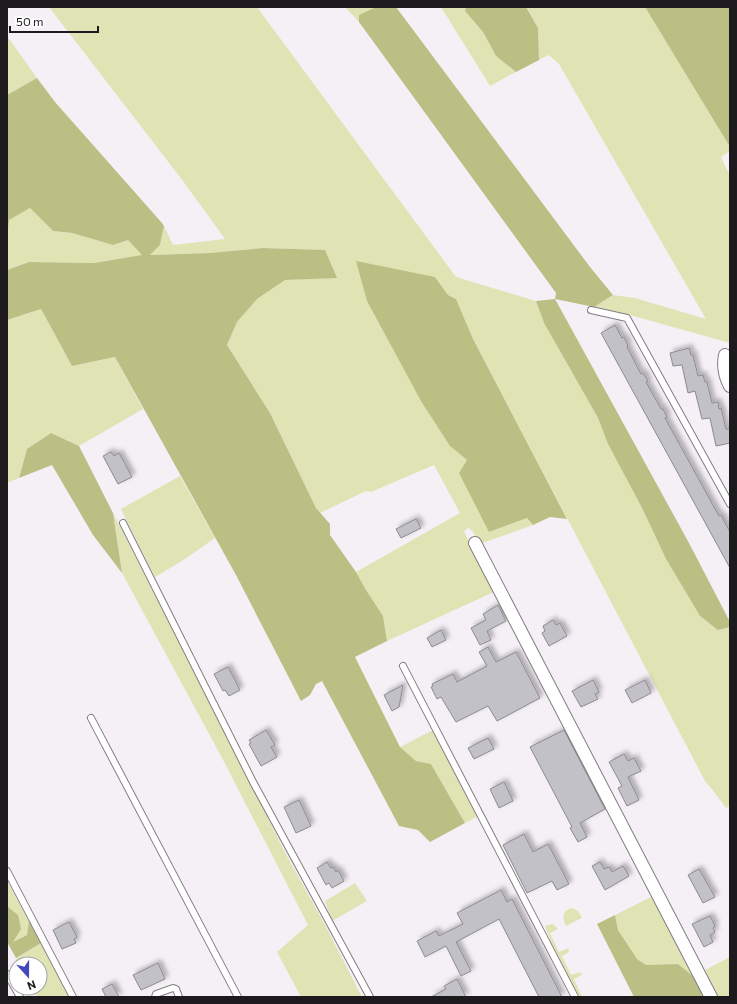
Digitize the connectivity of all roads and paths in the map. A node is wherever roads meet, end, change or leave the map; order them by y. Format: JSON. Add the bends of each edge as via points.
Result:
{"nodes":[{"id":1,"x":591,"y":310,"type":"dead end"},
{"id":2,"x":725,"y":355,"type":"dead end"},
{"id":3,"x":730,"y":386,"type":"edge"},
{"id":4,"x":730,"y":504,"type":"edge"},
{"id":5,"x":123,"y":523,"type":"dead end"},
{"id":6,"x":475,"y":543,"type":"dead end"},
{"id":7,"x":403,"y":666,"type":"dead end"},
{"id":8,"x":91,"y":718,"type":"dead end"},
{"id":9,"x":7,"y":871,"type":"edge"},
{"id":10,"x":7,"y":974,"type":"edge"},
{"id":11,"x":20,"y":997,"type":"edge"},
{"id":12,"x":73,"y":997,"type":"edge"},
{"id":13,"x":155,"y":997,"type":"edge"},
{"id":14,"x":179,"y":997,"type":"edge"},
{"id":15,"x":238,"y":997,"type":"edge"},
{"id":16,"x":370,"y":997,"type":"edge"},
{"id":17,"x":575,"y":997,"type":"edge"},
{"id":18,"x":711,"y":997,"type":"edge"}],
"edges":[{"from":1,"to":4,"type":"lane","via":[[627,318]]},
{"from":2,"to":3,"type":"street","via":[[723,362]]},
{"from":5,"to":16,"type":"lane","via":[[253,782]]},
{"from":6,"to":18,"type":"street"},
{"from":7,"to":17,"type":"lane"},
{"from":8,"to":15,"type":"lane"},
{"from":9,"to":12,"type":"lane"},
{"from":10,"to":11,"type":"lane"},
{"from":13,"to":14,"type":"lane","via":[[156,994],[173,988]]}]}
